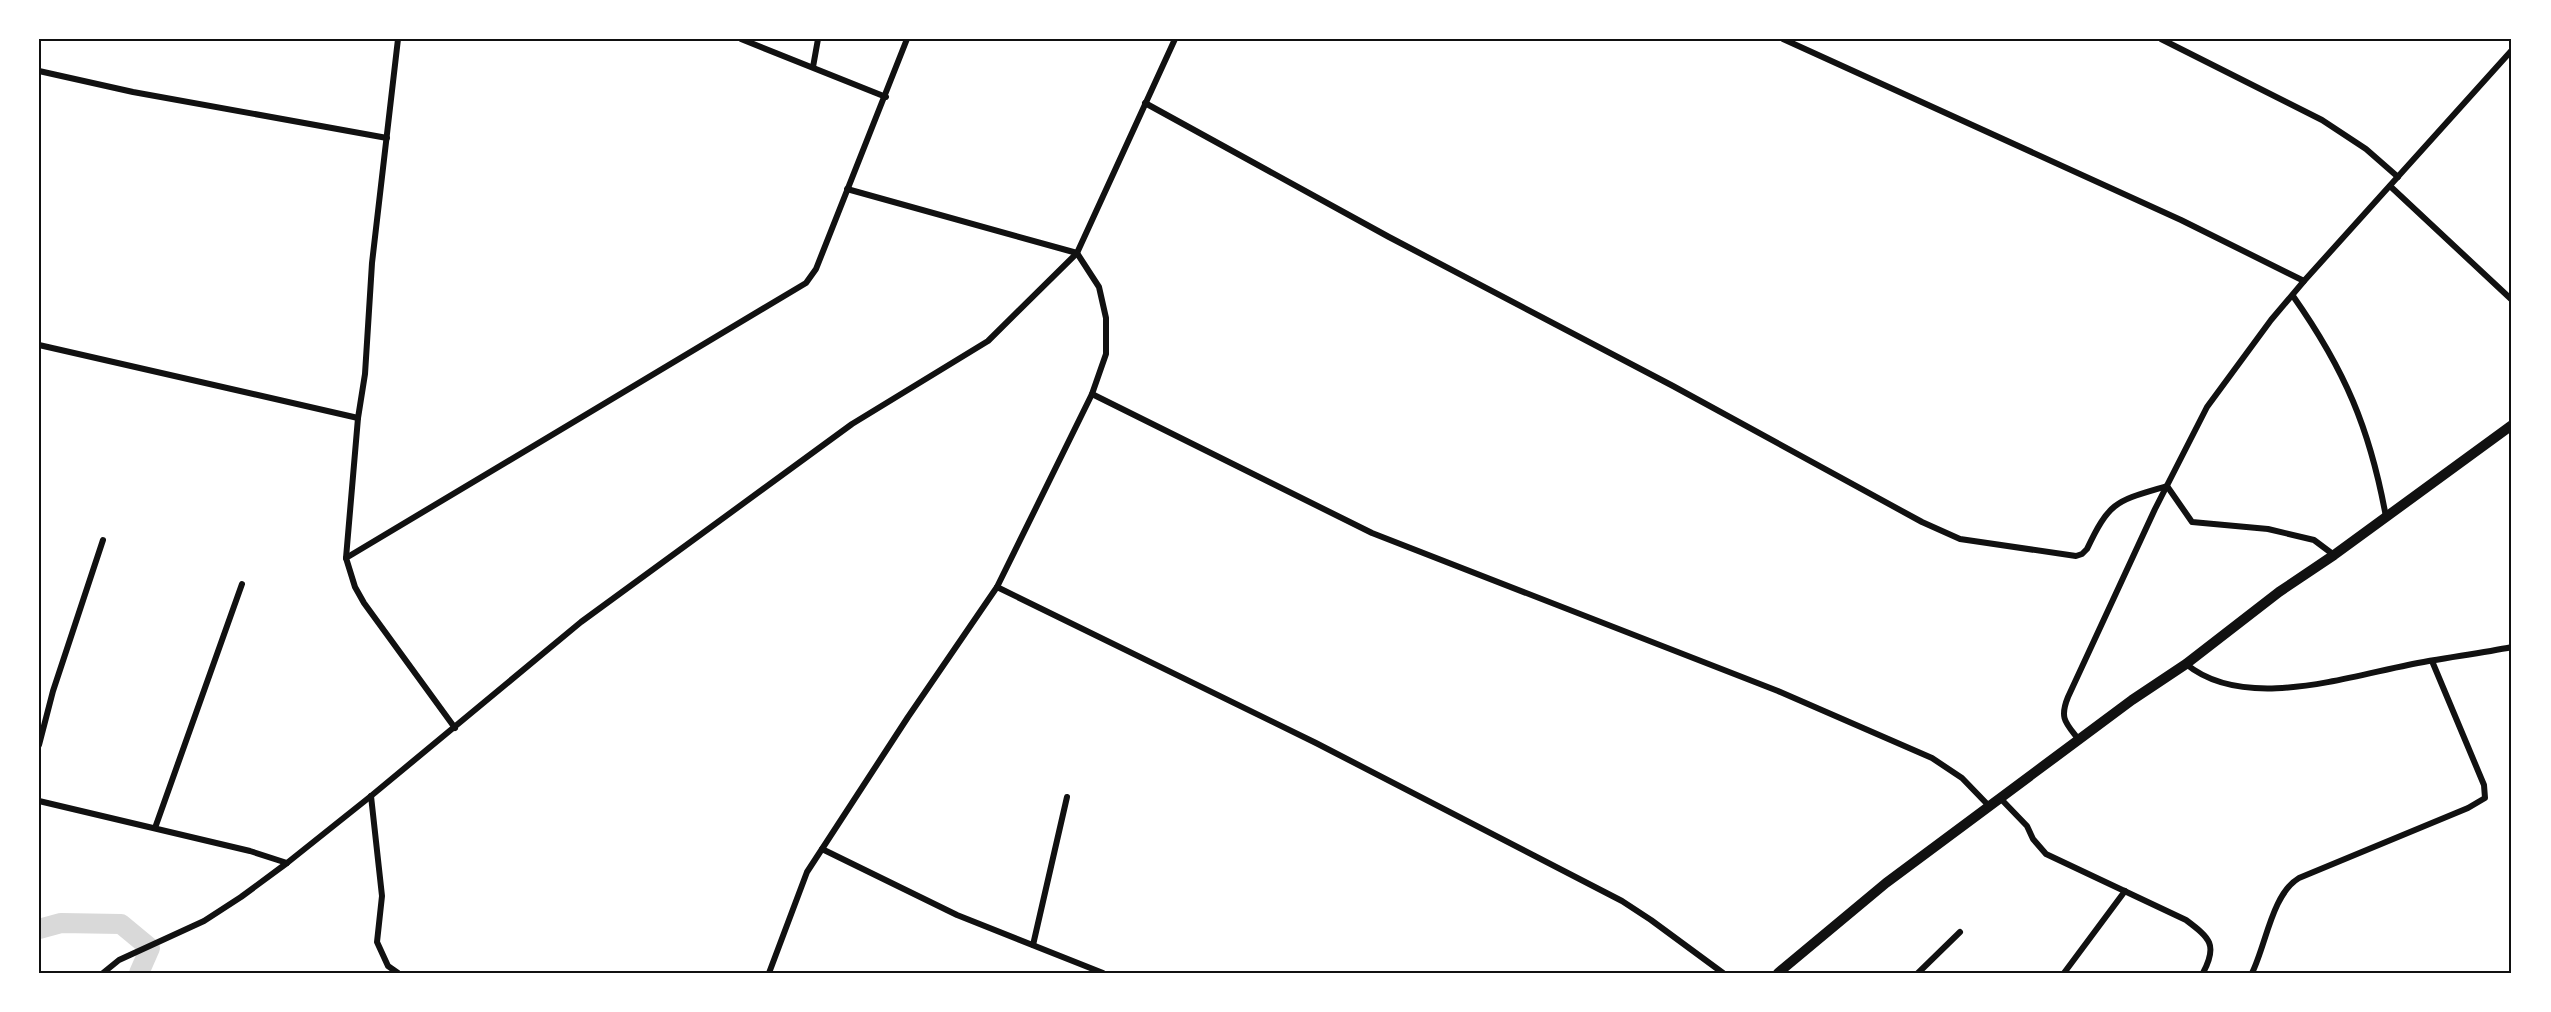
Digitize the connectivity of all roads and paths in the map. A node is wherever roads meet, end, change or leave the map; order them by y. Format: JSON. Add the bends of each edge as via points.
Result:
{"nodes":[{"id":1,"x":398,"y":39,"type":"edge"},
{"id":2,"x":741,"y":39,"type":"edge"},
{"id":3,"x":818,"y":39,"type":"edge"},
{"id":4,"x":907,"y":39,"type":"edge"},
{"id":5,"x":1175,"y":39,"type":"edge"},
{"id":6,"x":1783,"y":39,"type":"edge"},
{"id":7,"x":2161,"y":39,"type":"edge"},
{"id":8,"x":2512,"y":50,"type":"edge"},
{"id":9,"x":813,"y":67,"type":"junction"},
{"id":10,"x":39,"y":71,"type":"edge"},
{"id":11,"x":886,"y":97,"type":"junction"},
{"id":12,"x":1145,"y":104,"type":"junction"},
{"id":13,"x":387,"y":138,"type":"junction"},
{"id":14,"x":2398,"y":177,"type":"junction"},
{"id":15,"x":2390,"y":186,"type":"junction"},
{"id":16,"x":847,"y":189,"type":"junction"},
{"id":17,"x":1077,"y":253,"type":"junction"},
{"id":18,"x":2304,"y":281,"type":"junction"},
{"id":19,"x":2293,"y":296,"type":"junction"},
{"id":20,"x":2512,"y":300,"type":"edge"},
{"id":21,"x":39,"y":345,"type":"edge"},
{"id":22,"x":1092,"y":394,"type":"junction"},
{"id":23,"x":358,"y":418,"type":"junction"},
{"id":24,"x":2512,"y":425,"type":"edge"},
{"id":25,"x":2167,"y":486,"type":"junction"},
{"id":26,"x":2386,"y":517,"type":"junction"},
{"id":27,"x":103,"y":540,"type":"dead end"},
{"id":28,"x":2334,"y":555,"type":"junction"},
{"id":29,"x":346,"y":558,"type":"junction"},
{"id":30,"x":242,"y":584,"type":"dead end"},
{"id":31,"x":997,"y":587,"type":"junction"},
{"id":32,"x":2512,"y":647,"type":"edge"},
{"id":33,"x":2432,"y":661,"type":"junction"},
{"id":34,"x":2186,"y":664,"type":"junction"},
{"id":35,"x":455,"y":728,"type":"junction"},
{"id":36,"x":2080,"y":741,"type":"junction"},
{"id":37,"x":39,"y":745,"type":"edge"},
{"id":38,"x":371,"y":796,"type":"junction"},
{"id":39,"x":1067,"y":797,"type":"dead end"},
{"id":40,"x":2001,"y":799,"type":"junction"},
{"id":41,"x":39,"y":801,"type":"edge"},
{"id":42,"x":1990,"y":807,"type":"junction"},
{"id":43,"x":155,"y":828,"type":"junction"},
{"id":44,"x":822,"y":849,"type":"junction"},
{"id":45,"x":287,"y":863,"type":"junction"},
{"id":46,"x":2125,"y":891,"type":"junction"},
{"id":47,"x":1960,"y":932,"type":"dead end"},
{"id":48,"x":1033,"y":945,"type":"junction"},
{"id":49,"x":103,"y":973,"type":"edge"},
{"id":50,"x":398,"y":973,"type":"edge"},
{"id":51,"x":769,"y":973,"type":"edge"},
{"id":52,"x":1102,"y":973,"type":"edge"},
{"id":53,"x":1723,"y":973,"type":"edge"},
{"id":54,"x":1778,"y":973,"type":"edge"},
{"id":55,"x":1918,"y":973,"type":"edge"},
{"id":56,"x":2064,"y":973,"type":"edge"},
{"id":57,"x":2202,"y":973,"type":"edge"},
{"id":58,"x":2252,"y":973,"type":"edge"}],
"edges":[{"from":1,"to":13,"type":"street"},
{"from":2,"to":9,"type":"street"},
{"from":3,"to":9,"type":"street"},
{"from":4,"to":11,"type":"street"},
{"from":5,"to":12,"type":"street"},
{"from":6,"to":18,"type":"street","via":[[2181,220]]},
{"from":7,"to":14,"type":"street","via":[[2322,120],[2366,149]]},
{"from":8,"to":14,"type":"street"},
{"from":9,"to":11,"type":"street"},
{"from":10,"to":13,"type":"street"},
{"from":11,"to":16,"type":"street"},
{"from":12,"to":17,"type":"street"},
{"from":12,"to":25,"type":"street","via":[[1951,536],[2076,556],[2087,549],[2111,508],[2134,495]]},
{"from":13,"to":23,"type":"street"},
{"from":14,"to":15,"type":"street"},
{"from":15,"to":18,"type":"street"},
{"from":15,"to":20,"type":"street"},
{"from":16,"to":17,"type":"street"},
{"from":16,"to":29,"type":"street","via":[[816,269],[800,288]]},
{"from":17,"to":22,"type":"street","via":[[1099,287],[1106,318],[1106,354]]},
{"from":17,"to":35,"type":"street","via":[[988,341],[852,424],[581,622]]},
{"from":18,"to":19,"type":"street"},
{"from":19,"to":25,"type":"street","via":[[2216,394]]},
{"from":19,"to":26,"type":"street","via":[[2329,351],[2356,405],[2378,473]]},
{"from":21,"to":23,"type":"street"},
{"from":22,"to":31,"type":"street"},
{"from":22,"to":42,"type":"street","via":[[1372,533],[1778,692],[1932,758],[1962,778]]},
{"from":23,"to":29,"type":"street"},
{"from":24,"to":26,"type":"highway"},
{"from":25,"to":28,"type":"street","via":[[2192,522],[2268,529],[2314,540]]},
{"from":25,"to":36,"type":"street","via":[[2064,705],[2065,722]]},
{"from":26,"to":28,"type":"highway"},
{"from":27,"to":37,"type":"street"},
{"from":28,"to":34,"type":"highway"},
{"from":29,"to":35,"type":"street","via":[[364,603]]},
{"from":30,"to":43,"type":"street"},
{"from":31,"to":44,"type":"street"},
{"from":31,"to":53,"type":"street","via":[[1316,743],[1622,901]]},
{"from":32,"to":33,"type":"street"},
{"from":33,"to":34,"type":"street","via":[[2289,688],[2218,683]]},
{"from":33,"to":58,"type":"street","via":[[2484,785],[2485,798],[2289,884]]},
{"from":34,"to":36,"type":"highway"},
{"from":35,"to":38,"type":"street"},
{"from":36,"to":40,"type":"highway"},
{"from":38,"to":45,"type":"street"},
{"from":38,"to":50,"type":"street","via":[[382,896],[376,942],[388,966]]},
{"from":39,"to":48,"type":"street"},
{"from":40,"to":42,"type":"highway"},
{"from":40,"to":46,"type":"street","via":[[2027,826],[2046,854]]},
{"from":41,"to":43,"type":"street"},
{"from":42,"to":54,"type":"highway","via":[[1886,883]]},
{"from":43,"to":45,"type":"street"},
{"from":44,"to":48,"type":"street","via":[[957,915]]},
{"from":44,"to":51,"type":"street","via":[[807,872]]},
{"from":45,"to":49,"type":"street","via":[[219,911],[119,960]]},
{"from":46,"to":56,"type":"street"},
{"from":46,"to":57,"type":"street","via":[[2201,931],[2211,947],[2211,957]]},
{"from":47,"to":55,"type":"street"},
{"from":48,"to":52,"type":"street"}]}
